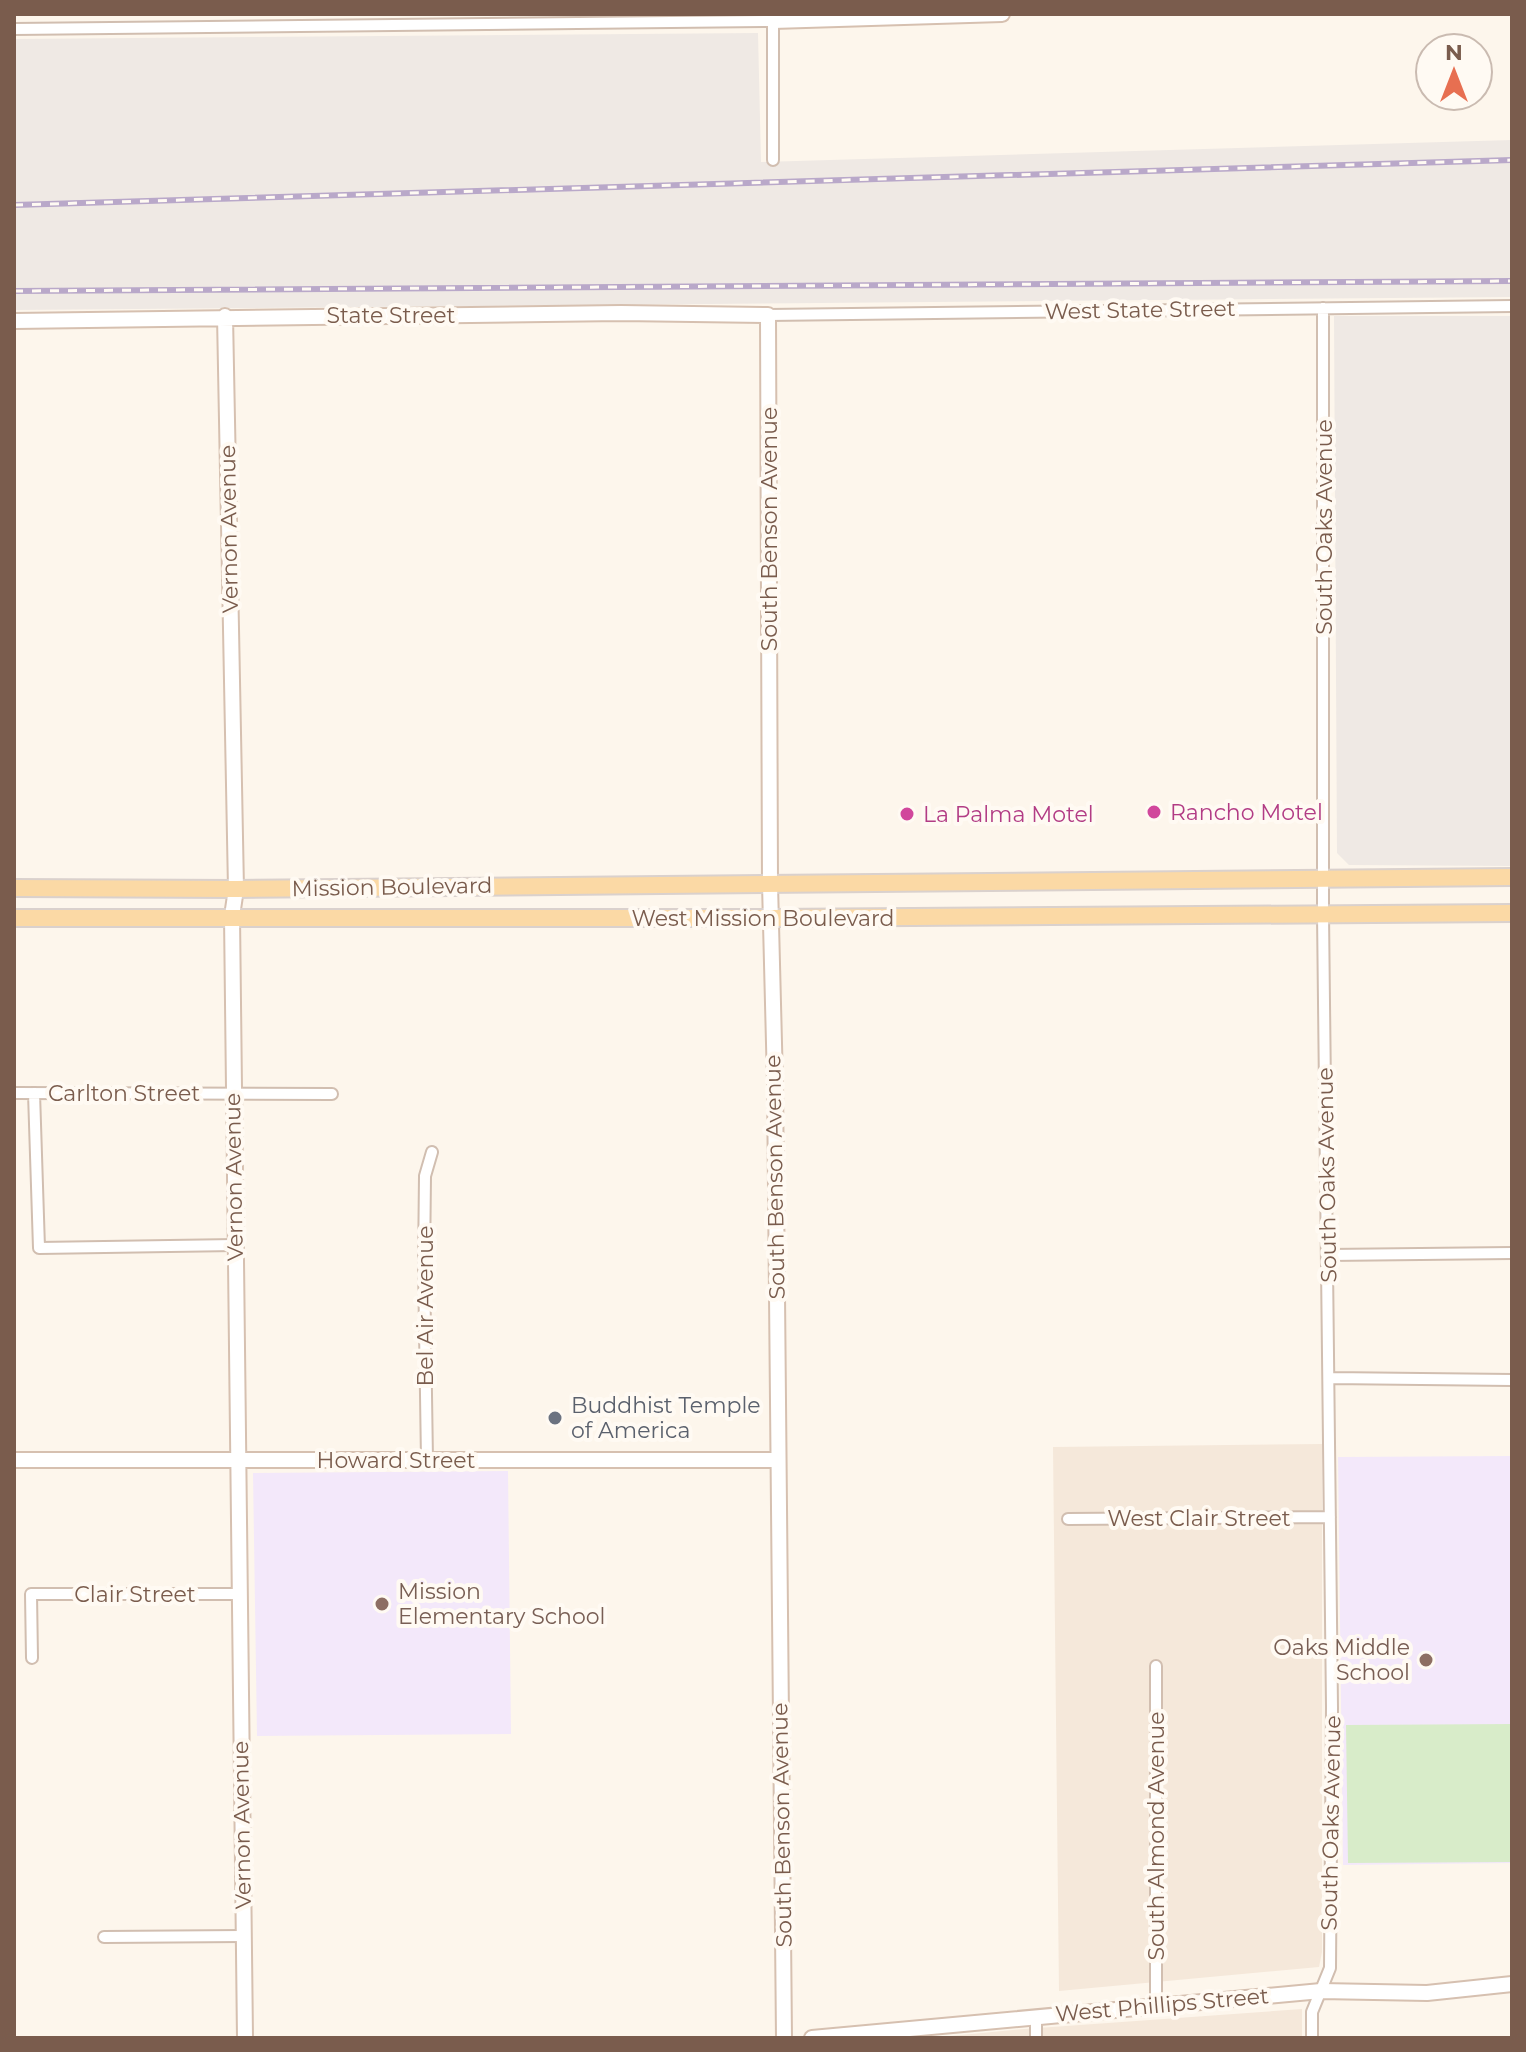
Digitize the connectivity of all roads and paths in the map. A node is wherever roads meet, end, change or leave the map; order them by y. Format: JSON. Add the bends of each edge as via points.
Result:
{"nodes":[{"id":1,"x":1002,"y":14,"type":"edge"},
{"id":2,"x":773,"y":17,"type":"edge"},
{"id":3,"x":227,"y":20,"type":"edge"},
{"id":4,"x":14,"y":29,"type":"edge"},
{"id":5,"x":773,"y":160,"type":"dead end"},
{"id":6,"x":1512,"y":306,"type":"edge"},
{"id":7,"x":1323,"y":308,"type":"junction"},
{"id":8,"x":768,"y":315,"type":"junction"},
{"id":9,"x":225,"y":316,"type":"junction"},
{"id":10,"x":14,"y":321,"type":"edge"},
{"id":11,"x":1512,"y":877,"type":"edge"},
{"id":12,"x":1325,"y":878,"type":"junction"},
{"id":13,"x":770,"y":884,"type":"junction"},
{"id":14,"x":14,"y":888,"type":"edge"},
{"id":15,"x":236,"y":889,"type":"junction"},
{"id":16,"x":1512,"y":913,"type":"edge"},
{"id":17,"x":1323,"y":914,"type":"junction"},
{"id":18,"x":232,"y":916,"type":"junction"},
{"id":19,"x":14,"y":918,"type":"edge"},
{"id":20,"x":770,"y":918,"type":"junction"},
{"id":21,"x":233,"y":1092,"type":"junction"},
{"id":22,"x":14,"y":1093,"type":"edge"},
{"id":23,"x":34,"y":1093,"type":"junction"},
{"id":24,"x":332,"y":1094,"type":"dead end"},
{"id":25,"x":432,"y":1152,"type":"dead end"},
{"id":26,"x":235,"y":1245,"type":"junction"},
{"id":27,"x":1512,"y":1253,"type":"edge"},
{"id":28,"x":1329,"y":1255,"type":"junction"},
{"id":29,"x":1330,"y":1378,"type":"junction"},
{"id":30,"x":1512,"y":1380,"type":"edge"},
{"id":31,"x":14,"y":1460,"type":"edge"},
{"id":32,"x":237,"y":1460,"type":"junction"},
{"id":33,"x":427,"y":1460,"type":"junction"},
{"id":34,"x":778,"y":1460,"type":"junction"},
{"id":35,"x":1330,"y":1517,"type":"junction"},
{"id":36,"x":1068,"y":1519,"type":"dead end"},
{"id":37,"x":239,"y":1594,"type":"junction"},
{"id":38,"x":32,"y":1658,"type":"dead end"},
{"id":39,"x":1156,"y":1666,"type":"dead end"},
{"id":40,"x":243,"y":1936,"type":"junction"},
{"id":41,"x":104,"y":1937,"type":"dead end"},
{"id":42,"x":1512,"y":1984,"type":"edge"},
{"id":43,"x":1321,"y":1991,"type":"junction"},
{"id":44,"x":1156,"y":2007,"type":"junction"},
{"id":45,"x":1036,"y":2016,"type":"junction"},
{"id":46,"x":245,"y":2038,"type":"edge"},
{"id":47,"x":784,"y":2038,"type":"edge"},
{"id":48,"x":812,"y":2038,"type":"edge"},
{"id":49,"x":1036,"y":2038,"type":"edge"},
{"id":50,"x":1312,"y":2038,"type":"edge"}],
"edges":[{"from":1,"to":2,"type":"street"},
{"from":2,"to":3,"type":"street"},
{"from":2,"to":5,"type":"street"},
{"from":3,"to":4,"type":"street"},
{"from":6,"to":7,"type":"street","name":"West State Street"},
{"from":7,"to":8,"type":"street","name":"West State Street"},
{"from":7,"to":12,"type":"street","name":"South Oaks Avenue"},
{"from":8,"to":9,"type":"street","name":"State Street"},
{"from":8,"to":13,"type":"street","name":"South Benson Avenue"},
{"from":9,"to":10,"type":"street","name":"State Street"},
{"from":9,"to":15,"type":"street","name":"Vernon Avenue"},
{"from":11,"to":12,"type":"main road","name":"West Mission Boulevard"},
{"from":12,"to":13,"type":"main road","name":"West Mission Boulevard"},
{"from":12,"to":17,"type":"street","name":"South Oaks Avenue"},
{"from":13,"to":15,"type":"main road","name":"Mission Boulevard"},
{"from":13,"to":20,"type":"street","name":"South Benson Avenue"},
{"from":14,"to":15,"type":"main road","name":"Mission Boulevard"},
{"from":15,"to":18,"type":"street","name":"Vernon Avenue"},
{"from":16,"to":17,"type":"main road","name":"West Mission Boulevard"},
{"from":17,"to":20,"type":"main road","name":"West Mission Boulevard"},
{"from":17,"to":28,"type":"street","name":"South Oaks Avenue"},
{"from":18,"to":19,"type":"main road","name":"West Mission Boulevard"},
{"from":18,"to":20,"type":"main road","name":"West Mission Boulevard"},
{"from":18,"to":21,"type":"street","name":"Vernon Avenue"},
{"from":20,"to":34,"type":"street","name":"South Benson Avenue"},
{"from":21,"to":23,"type":"street","name":"Carlton Street"},
{"from":21,"to":24,"type":"street","name":"Carlton Street"},
{"from":21,"to":26,"type":"street","name":"Vernon Avenue"},
{"from":22,"to":23,"type":"street","name":"Carlton Street"},
{"from":23,"to":26,"type":"street","via":[[39,1248]]},
{"from":25,"to":33,"type":"street","name":"Bel Air Avenue","via":[[425,1176]]},
{"from":26,"to":32,"type":"street","name":"Vernon Avenue"},
{"from":27,"to":28,"type":"street"},
{"from":28,"to":29,"type":"street","name":"South Oaks Avenue"},
{"from":29,"to":30,"type":"street"},
{"from":29,"to":35,"type":"street","name":"South Oaks Avenue"},
{"from":31,"to":32,"type":"street","name":"Howard Street"},
{"from":32,"to":33,"type":"street","name":"Howard Street"},
{"from":32,"to":37,"type":"street","name":"Vernon Avenue"},
{"from":33,"to":34,"type":"street","name":"Howard Street"},
{"from":34,"to":47,"type":"street","name":"South Benson Avenue"},
{"from":35,"to":36,"type":"street","name":"West Clair Street"},
{"from":35,"to":43,"type":"street","name":"South Oaks Avenue","via":[[1330,1968]]},
{"from":37,"to":38,"type":"street","name":"Clair Street","via":[[31,1594]]},
{"from":37,"to":40,"type":"street","name":"Vernon Avenue"},
{"from":39,"to":44,"type":"street","name":"South Almond Avenue"},
{"from":40,"to":41,"type":"street"},
{"from":40,"to":46,"type":"street","name":"Vernon Avenue"},
{"from":42,"to":43,"type":"street","name":"West Phillips Street","via":[[1427,1993]]},
{"from":43,"to":44,"type":"street","name":"West Phillips Street"},
{"from":43,"to":50,"type":"street","name":"South Oaks Avenue","via":[[1312,2012]]},
{"from":44,"to":45,"type":"street","name":"West Phillips Street"},
{"from":45,"to":48,"type":"street","name":"West Phillips Street"},
{"from":45,"to":49,"type":"street"}]}
